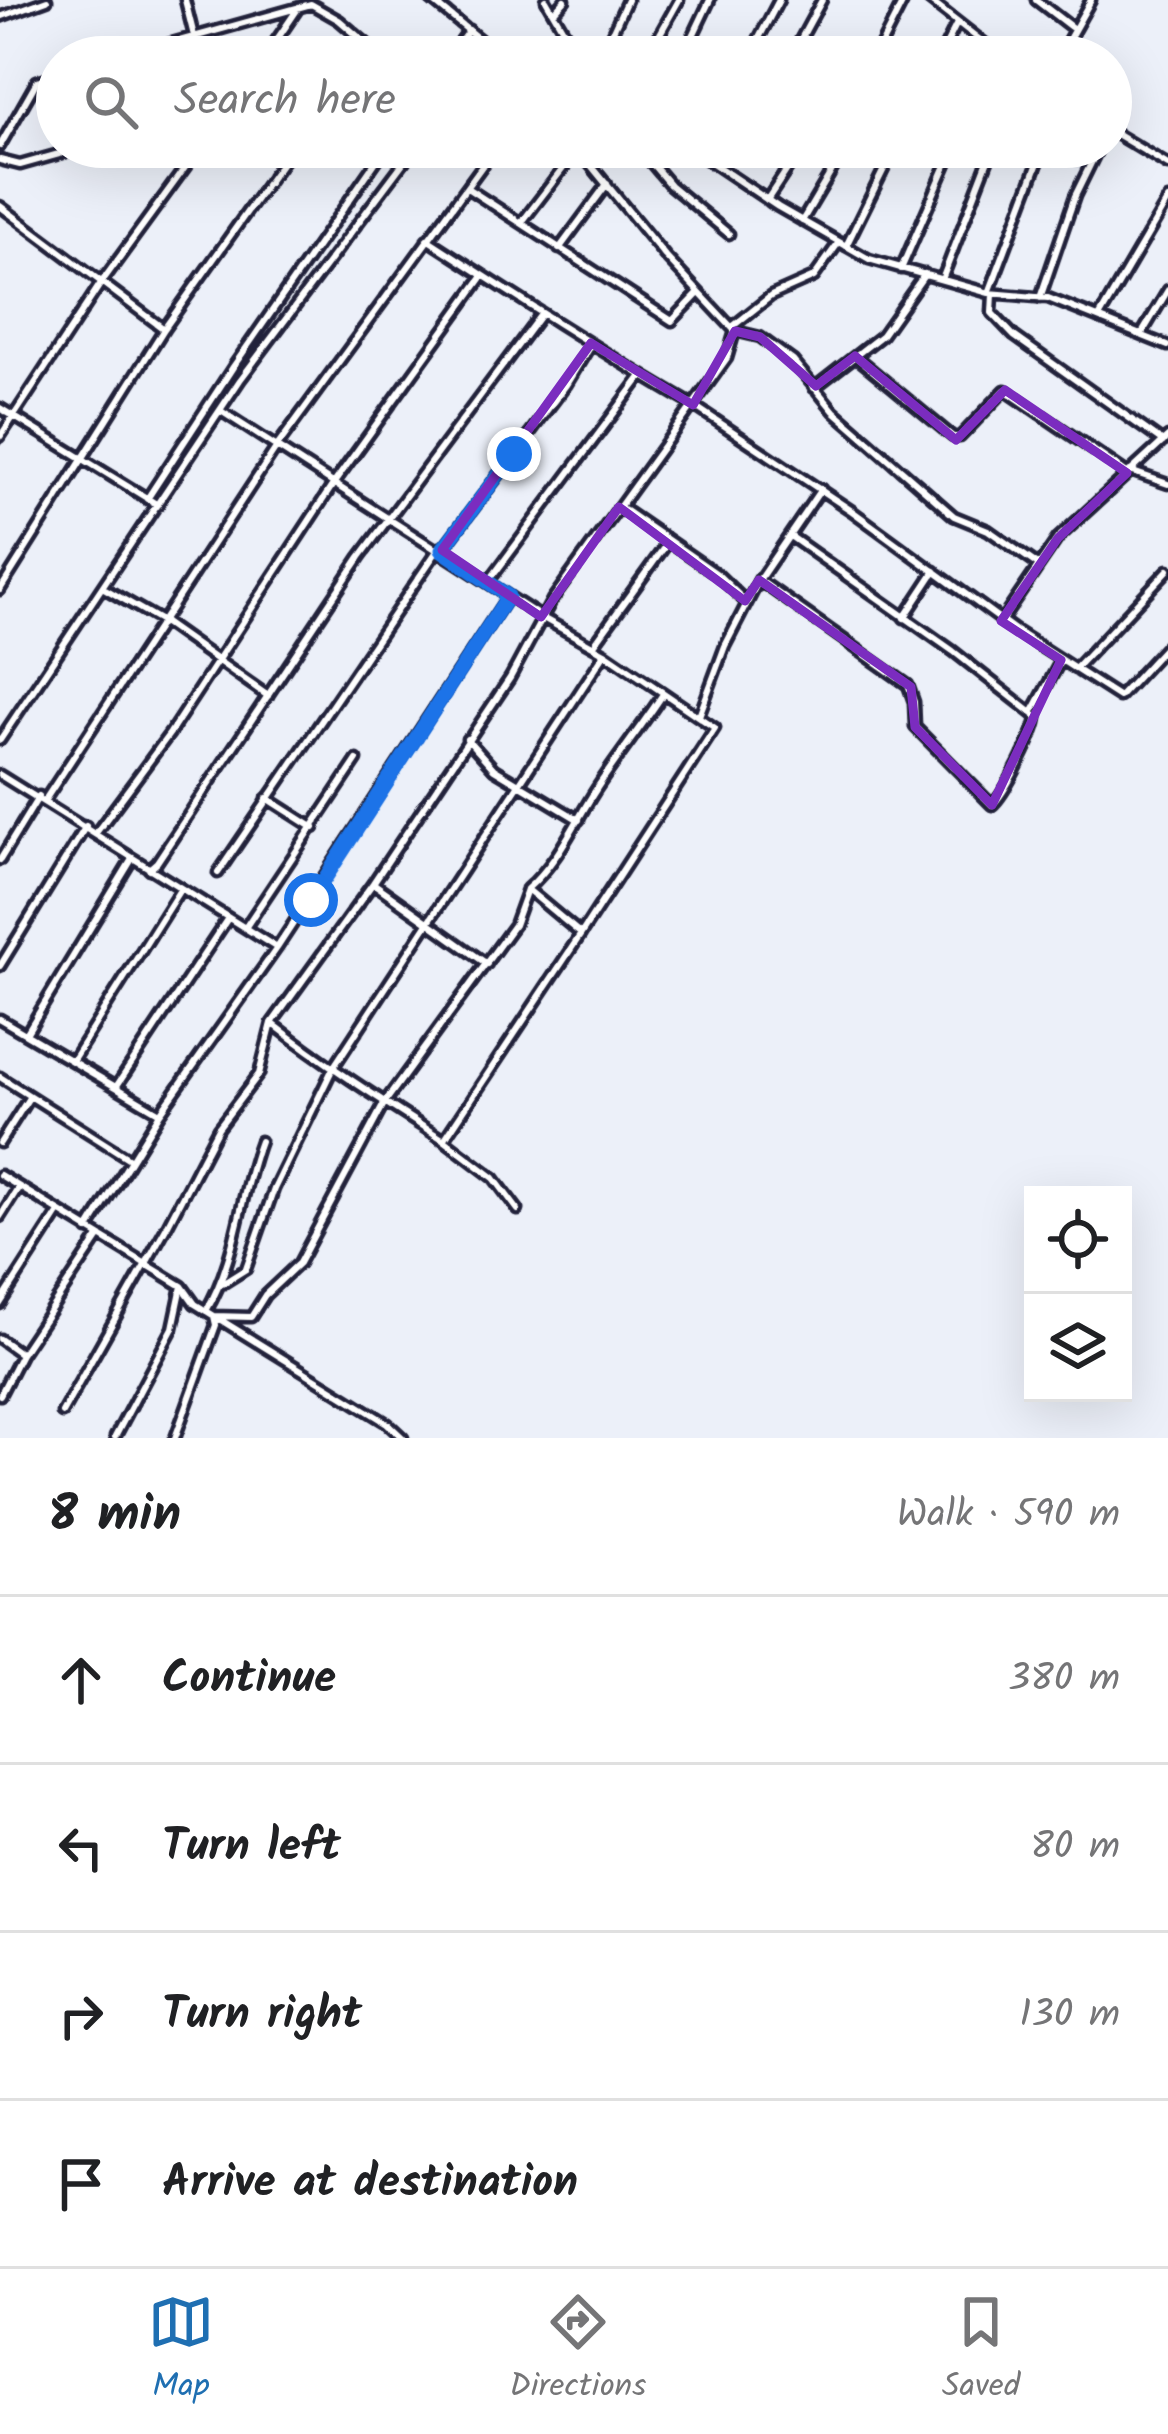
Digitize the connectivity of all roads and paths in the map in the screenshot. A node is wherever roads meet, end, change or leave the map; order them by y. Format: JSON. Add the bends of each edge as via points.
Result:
{"nodes":[{"id":1,"x":47,"y":0,"type":"edge"},
{"id":2,"x":185,"y":0,"type":"edge"},
{"id":3,"x":431,"y":0,"type":"edge"},
{"id":4,"x":546,"y":0,"type":"edge"},
{"id":5,"x":565,"y":0,"type":"edge"},
{"id":6,"x":627,"y":0,"type":"edge"},
{"id":7,"x":679,"y":0,"type":"edge"},
{"id":8,"x":710,"y":0,"type":"edge"},
{"id":9,"x":778,"y":0,"type":"edge"},
{"id":10,"x":822,"y":0,"type":"edge"},
{"id":11,"x":904,"y":0,"type":"edge"},
{"id":12,"x":929,"y":0,"type":"edge"},
{"id":13,"x":1036,"y":0,"type":"edge"},
{"id":14,"x":1091,"y":0,"type":"edge"},
{"id":15,"x":299,"y":7,"type":"junction"},
{"id":16,"x":554,"y":12,"type":"junction"},
{"id":17,"x":0,"y":17,"type":"edge"},
{"id":18,"x":957,"y":23,"type":"junction"},
{"id":19,"x":1073,"y":28,"type":"junction"},
{"id":20,"x":469,"y":30,"type":"junction"},
{"id":21,"x":194,"y":36,"type":"joint"},
{"id":22,"x":279,"y":36,"type":"edge"},
{"id":23,"x":358,"y":36,"type":"edge"},
{"id":24,"x":465,"y":36,"type":"edge"},
{"id":25,"x":478,"y":36,"type":"edge"},
{"id":26,"x":567,"y":36,"type":"edge"},
{"id":27,"x":611,"y":36,"type":"edge"},
{"id":28,"x":659,"y":36,"type":"edge"},
{"id":29,"x":693,"y":36,"type":"edge"},
{"id":30,"x":760,"y":36,"type":"edge"},
{"id":31,"x":802,"y":36,"type":"edge"},
{"id":32,"x":885,"y":36,"type":"edge"},
{"id":33,"x":950,"y":36,"type":"edge"},
{"id":34,"x":974,"y":36,"type":"edge"},
{"id":35,"x":1069,"y":36,"type":"edge"},
{"id":36,"x":36,"y":85,"type":"edge"},
{"id":37,"x":1132,"y":144,"type":"edge"},
{"id":38,"x":0,"y":146,"type":"edge"},
{"id":39,"x":0,"y":160,"type":"edge"},
{"id":40,"x":36,"y":160,"type":"edge"},
{"id":41,"x":1168,"y":165,"type":"edge"},
{"id":42,"x":185,"y":168,"type":"edge"},
{"id":43,"x":278,"y":168,"type":"edge"},
{"id":44,"x":371,"y":168,"type":"edge"},
{"id":45,"x":400,"y":168,"type":"edge"},
{"id":46,"x":480,"y":168,"type":"edge"},
{"id":47,"x":562,"y":168,"type":"edge"},
{"id":48,"x":594,"y":168,"type":"edge"},
{"id":49,"x":656,"y":168,"type":"edge"},
{"id":50,"x":720,"y":168,"type":"edge"},
{"id":51,"x":788,"y":168,"type":"edge"},
{"id":52,"x":834,"y":168,"type":"edge"},
{"id":53,"x":884,"y":168,"type":"edge"},
{"id":54,"x":945,"y":168,"type":"edge"},
{"id":55,"x":985,"y":168,"type":"edge"},
{"id":56,"x":1036,"y":168,"type":"edge"},
{"id":57,"x":1088,"y":168,"type":"edge"},
{"id":58,"x":607,"y":184,"type":"junction"},
{"id":59,"x":467,"y":188,"type":"junction"},
{"id":60,"x":767,"y":200,"type":"junction"},
{"id":61,"x":1168,"y":200,"type":"edge"},
{"id":62,"x":0,"y":206,"type":"edge"},
{"id":63,"x":802,"y":221,"type":"junction"},
{"id":64,"x":521,"y":223,"type":"junction"},
{"id":65,"x":729,"y":234,"type":"dead end"},
{"id":66,"x":427,"y":239,"type":"junction"},
{"id":67,"x":843,"y":244,"type":"junction"},
{"id":68,"x":560,"y":249,"type":"junction"},
{"id":69,"x":901,"y":269,"type":"junction"},
{"id":70,"x":925,"y":274,"type":"junction"},
{"id":71,"x":484,"y":276,"type":"junction"},
{"id":72,"x":944,"y":277,"type":"junction"},
{"id":73,"x":101,"y":283,"type":"junction"},
{"id":74,"x":1168,"y":290,"type":"edge"},
{"id":75,"x":991,"y":293,"type":"junction"},
{"id":76,"x":698,"y":294,"type":"junction"},
{"id":77,"x":1040,"y":298,"type":"junction"},
{"id":78,"x":542,"y":313,"type":"junction"},
{"id":79,"x":1099,"y":317,"type":"junction"},
{"id":80,"x":164,"y":329,"type":"junction"},
{"id":81,"x":734,"y":329,"type":"junction"},
{"id":82,"x":1141,"y":335,"type":"junction"},
{"id":83,"x":591,"y":343,"type":"junction"},
{"id":84,"x":1168,"y":346,"type":"edge"},
{"id":85,"x":855,"y":356,"type":"junction"},
{"id":86,"x":641,"y":377,"type":"junction"},
{"id":87,"x":814,"y":388,"type":"junction"},
{"id":88,"x":693,"y":405,"type":"junction"},
{"id":89,"x":0,"y":408,"type":"edge"},
{"id":90,"x":221,"y":411,"type":"junction"},
{"id":91,"x":13,"y":415,"type":"junction"},
{"id":92,"x":0,"y":437,"type":"edge"},
{"id":93,"x":1165,"y":440,"type":"edge"},
{"id":94,"x":278,"y":446,"type":"junction"},
{"id":95,"x":84,"y":459,"type":"junction"},
{"id":96,"x":1128,"y":472,"type":"junction"},
{"id":97,"x":334,"y":483,"type":"junction"},
{"id":98,"x":1168,"y":484,"type":"edge"},
{"id":99,"x":821,"y":489,"type":"junction"},
{"id":100,"x":147,"y":499,"type":"junction"},
{"id":101,"x":158,"y":505,"type":"junction"},
{"id":102,"x":620,"y":507,"type":"junction"},
{"id":103,"x":389,"y":517,"type":"junction"},
{"id":104,"x":790,"y":536,"type":"junction"},
{"id":105,"x":668,"y":542,"type":"junction"},
{"id":106,"x":440,"y":549,"type":"junction"},
{"id":107,"x":1039,"y":565,"type":"junction"},
{"id":108,"x":1168,"y":570,"type":"edge"},
{"id":109,"x":935,"y":571,"type":"junction"},
{"id":110,"x":759,"y":580,"type":"junction"},
{"id":111,"x":488,"y":581,"type":"junction"},
{"id":112,"x":102,"y":587,"type":"junction"},
{"id":113,"x":0,"y":590,"type":"edge"},
{"id":114,"x":508,"y":596,"type":"junction"},
{"id":115,"x":745,"y":601,"type":"junction"},
{"id":116,"x":541,"y":617,"type":"junction"},
{"id":117,"x":904,"y":618,"type":"junction"},
{"id":118,"x":1002,"y":620,"type":"junction"},
{"id":119,"x":163,"y":622,"type":"junction"},
{"id":120,"x":1168,"y":644,"type":"edge"},
{"id":121,"x":593,"y":646,"type":"junction"},
{"id":122,"x":604,"y":653,"type":"junction"},
{"id":123,"x":1061,"y":660,"type":"junction"},
{"id":124,"x":218,"y":661,"type":"junction"},
{"id":125,"x":1075,"y":669,"type":"junction"},
{"id":126,"x":663,"y":694,"type":"junction"},
{"id":127,"x":268,"y":696,"type":"junction"},
{"id":128,"x":1032,"y":713,"type":"junction"},
{"id":129,"x":699,"y":716,"type":"junction"},
{"id":130,"x":467,"y":739,"type":"junction"},
{"id":131,"x":0,"y":740,"type":"edge"},
{"id":132,"x":357,"y":760,"type":"dead end"},
{"id":133,"x":0,"y":775,"type":"edge"},
{"id":134,"x":520,"y":786,"type":"junction"},
{"id":135,"x":42,"y":798,"type":"junction"},
{"id":136,"x":267,"y":798,"type":"junction"},
{"id":137,"x":579,"y":820,"type":"junction"},
{"id":138,"x":86,"y":826,"type":"junction"},
{"id":139,"x":314,"y":828,"type":"junction"},
{"id":140,"x":97,"y":832,"type":"junction"},
{"id":141,"x":133,"y":859,"type":"junction"},
{"id":142,"x":0,"y":860,"type":"edge"},
{"id":143,"x":149,"y":869,"type":"junction"},
{"id":144,"x":218,"y":873,"type":"dead end"},
{"id":145,"x":373,"y":883,"type":"junction"},
{"id":146,"x":182,"y":888,"type":"junction"},
{"id":147,"x":527,"y":889,"type":"junction"},
{"id":148,"x":228,"y":918,"type":"junction"},
{"id":149,"x":429,"y":922,"type":"junction"},
{"id":150,"x":245,"y":928,"type":"junction"},
{"id":151,"x":581,"y":934,"type":"junction"},
{"id":152,"x":277,"y":948,"type":"junction"},
{"id":153,"x":488,"y":964,"type":"junction"},
{"id":154,"x":0,"y":966,"type":"edge"},
{"id":155,"x":0,"y":1018,"type":"edge"},
{"id":156,"x":272,"y":1023,"type":"junction"},
{"id":157,"x":26,"y":1034,"type":"junction"},
{"id":158,"x":73,"y":1060,"type":"junction"},
{"id":159,"x":333,"y":1068,"type":"junction"},
{"id":160,"x":0,"y":1077,"type":"edge"},
{"id":161,"x":116,"y":1087,"type":"junction"},
{"id":162,"x":30,"y":1096,"type":"junction"},
{"id":163,"x":385,"y":1102,"type":"junction"},
{"id":164,"x":160,"y":1113,"type":"junction"},
{"id":165,"x":260,"y":1141,"type":"dead end"},
{"id":166,"x":444,"y":1141,"type":"junction"},
{"id":167,"x":0,"y":1143,"type":"edge"},
{"id":168,"x":131,"y":1160,"type":"junction"},
{"id":169,"x":0,"y":1175,"type":"edge"},
{"id":170,"x":20,"y":1187,"type":"junction"},
{"id":171,"x":518,"y":1210,"type":"dead end"},
{"id":172,"x":59,"y":1212,"type":"junction"},
{"id":173,"x":0,"y":1217,"type":"edge"},
{"id":174,"x":88,"y":1230,"type":"junction"},
{"id":175,"x":99,"y":1237,"type":"junction"},
{"id":176,"x":144,"y":1264,"type":"junction"},
{"id":177,"x":222,"y":1284,"type":"junction"},
{"id":178,"x":182,"y":1286,"type":"junction"},
{"id":179,"x":0,"y":1304,"type":"edge"},
{"id":180,"x":210,"y":1313,"type":"junction"},
{"id":181,"x":0,"y":1340,"type":"edge"},
{"id":182,"x":21,"y":1354,"type":"junction"},
{"id":183,"x":0,"y":1395,"type":"edge"},
{"id":184,"x":62,"y":1413,"type":"dead end"},
{"id":185,"x":115,"y":1438,"type":"edge"},
{"id":186,"x":175,"y":1438,"type":"edge"},
{"id":187,"x":403,"y":1438,"type":"edge"}],
"edges":[{"from":1,"to":17,"type":"street"},
{"from":2,"to":21,"type":"street"},
{"from":3,"to":20,"type":"street"},
{"from":4,"to":16,"type":"street"},
{"from":5,"to":16,"type":"street"},
{"from":6,"to":27,"type":"street"},
{"from":7,"to":28,"type":"street"},
{"from":8,"to":29,"type":"street"},
{"from":9,"to":30,"type":"street"},
{"from":10,"to":31,"type":"street"},
{"from":11,"to":32,"type":"street"},
{"from":12,"to":18,"type":"street"},
{"from":13,"to":19,"type":"street"},
{"from":14,"to":19,"type":"street"},
{"from":15,"to":21,"type":"street"},
{"from":15,"to":22,"type":"street"},
{"from":15,"to":23,"type":"street","via":[[320,7]]},
{"from":16,"to":26,"type":"street"},
{"from":18,"to":33,"type":"street"},
{"from":18,"to":34,"type":"street"},
{"from":19,"to":35,"type":"street"},
{"from":20,"to":24,"type":"street"},
{"from":20,"to":25,"type":"street"},
{"from":36,"to":38,"type":"street"},
{"from":37,"to":41,"type":"street"},
{"from":39,"to":40,"type":"street"},
{"from":42,"to":73,"type":"street"},
{"from":43,"to":80,"type":"street"},
{"from":44,"to":100,"type":"street"},
{"from":45,"to":90,"type":"street"},
{"from":46,"to":59,"type":"street"},
{"from":47,"to":64,"type":"street"},
{"from":48,"to":58,"type":"street"},
{"from":49,"to":65,"type":"street"},
{"from":50,"to":60,"type":"street"},
{"from":51,"to":60,"type":"street"},
{"from":52,"to":63,"type":"street"},
{"from":53,"to":67,"type":"street"},
{"from":54,"to":69,"type":"street"},
{"from":55,"to":72,"type":"street"},
{"from":56,"to":75,"type":"street"},
{"from":57,"to":77,"type":"street"},
{"from":58,"to":68,"type":"street"},
{"from":58,"to":76,"type":"street"},
{"from":59,"to":64,"type":"street"},
{"from":59,"to":66,"type":"street"},
{"from":60,"to":63,"type":"street"},
{"from":61,"to":79,"type":"street"},
{"from":62,"to":73,"type":"street"},
{"from":63,"to":67,"type":"street"},
{"from":64,"to":68,"type":"street"},
{"from":66,"to":71,"type":"street"},
{"from":66,"to":94,"type":"street"},
{"from":67,"to":69,"type":"street"},
{"from":67,"to":81,"type":"street","via":[[814,277],[759,303]]},
{"from":68,"to":76,"type":"street","via":[[672,321]]},
{"from":69,"to":70,"type":"street"},
{"from":70,"to":72,"type":"street"},
{"from":70,"to":85,"type":"street","via":[[895,321]]},
{"from":71,"to":78,"type":"street"},
{"from":71,"to":97,"type":"street"},
{"from":72,"to":75,"type":"street"},
{"from":73,"to":80,"type":"street"},
{"from":73,"to":91,"type":"street"},
{"from":74,"to":82,"type":"street"},
{"from":75,"to":77,"type":"street"},
{"from":75,"to":93,"type":"street","via":[[992,314],[1014,335]]},
{"from":76,"to":81,"type":"street"},
{"from":77,"to":79,"type":"street"},
{"from":78,"to":83,"type":"street"},
{"from":78,"to":103,"type":"street"},
{"from":79,"to":82,"type":"street"},
{"from":80,"to":95,"type":"street"},
{"from":81,"to":87,"type":"street","via":[[782,353]]},
{"from":81,"to":88,"type":"street","via":[[727,358]]},
{"from":82,"to":84,"type":"street"},
{"from":83,"to":86,"type":"street"},
{"from":83,"to":106,"type":"street"},
{"from":85,"to":87,"type":"street"},
{"from":85,"to":96,"type":"street","via":[[953,436],[1005,390]]},
{"from":86,"to":88,"type":"street"},
{"from":86,"to":111,"type":"street"},
{"from":87,"to":107,"type":"street","via":[[954,516]]},
{"from":88,"to":99,"type":"street"},
{"from":88,"to":102,"type":"street"},
{"from":89,"to":91,"type":"street"},
{"from":90,"to":94,"type":"street"},
{"from":90,"to":101,"type":"street"},
{"from":91,"to":92,"type":"street"},
{"from":91,"to":95,"type":"street"},
{"from":93,"to":96,"type":"street"},
{"from":94,"to":97,"type":"street"},
{"from":94,"to":119,"type":"street"},
{"from":95,"to":100,"type":"street"},
{"from":95,"to":113,"type":"street"},
{"from":96,"to":98,"type":"street"},
{"from":96,"to":107,"type":"street"},
{"from":97,"to":103,"type":"street"},
{"from":97,"to":124,"type":"street"},
{"from":99,"to":104,"type":"street"},
{"from":99,"to":109,"type":"street"},
{"from":100,"to":101,"type":"street"},
{"from":101,"to":112,"type":"street"},
{"from":102,"to":105,"type":"street"},
{"from":102,"to":116,"type":"street"},
{"from":103,"to":106,"type":"street"},
{"from":103,"to":127,"type":"street"},
{"from":104,"to":110,"type":"street"},
{"from":104,"to":117,"type":"street"},
{"from":105,"to":115,"type":"street"},
{"from":105,"to":121,"type":"street"},
{"from":106,"to":111,"type":"street"},
{"from":106,"to":136,"type":"street"},
{"from":107,"to":118,"type":"street"},
{"from":108,"to":125,"type":"street"},
{"from":109,"to":117,"type":"street"},
{"from":109,"to":118,"type":"street"},
{"from":110,"to":115,"type":"street"},
{"from":110,"to":128,"type":"street","via":[[908,685],[915,727],[992,805],[1037,728]]},
{"from":111,"to":114,"type":"street"},
{"from":112,"to":119,"type":"street"},
{"from":112,"to":131,"type":"street"},
{"from":114,"to":116,"type":"street"},
{"from":114,"to":152,"type":"street"},
{"from":115,"to":129,"type":"street"},
{"from":116,"to":121,"type":"street"},
{"from":116,"to":130,"type":"street"},
{"from":117,"to":128,"type":"street"},
{"from":118,"to":123,"type":"street"},
{"from":119,"to":124,"type":"street"},
{"from":119,"to":135,"type":"street"},
{"from":120,"to":125,"type":"street","via":[[1119,698]]},
{"from":121,"to":122,"type":"street"},
{"from":122,"to":126,"type":"street"},
{"from":122,"to":134,"type":"street"},
{"from":123,"to":125,"type":"street"},
{"from":123,"to":128,"type":"street"},
{"from":124,"to":127,"type":"street"},
{"from":124,"to":140,"type":"street"},
{"from":126,"to":129,"type":"street"},
{"from":126,"to":137,"type":"street"},
{"from":127,"to":143,"type":"street"},
{"from":129,"to":151,"type":"street","via":[[715,728]]},
{"from":130,"to":134,"type":"street"},
{"from":130,"to":145,"type":"street"},
{"from":132,"to":139,"type":"street"},
{"from":133,"to":135,"type":"street"},
{"from":134,"to":137,"type":"street"},
{"from":134,"to":149,"type":"street"},
{"from":135,"to":138,"type":"street"},
{"from":135,"to":142,"type":"street"},
{"from":136,"to":139,"type":"street"},
{"from":136,"to":144,"type":"street"},
{"from":137,"to":147,"type":"street"},
{"from":138,"to":140,"type":"street"},
{"from":138,"to":154,"type":"street"},
{"from":139,"to":150,"type":"street"},
{"from":140,"to":141,"type":"street"},
{"from":141,"to":143,"type":"street"},
{"from":141,"to":157,"type":"street"},
{"from":143,"to":146,"type":"street"},
{"from":145,"to":149,"type":"street"},
{"from":145,"to":156,"type":"street"},
{"from":146,"to":148,"type":"street"},
{"from":146,"to":158,"type":"street"},
{"from":147,"to":151,"type":"street"},
{"from":147,"to":153,"type":"street"},
{"from":148,"to":150,"type":"street"},
{"from":148,"to":161,"type":"street"},
{"from":149,"to":153,"type":"street"},
{"from":149,"to":159,"type":"street"},
{"from":150,"to":152,"type":"street"},
{"from":151,"to":166,"type":"street"},
{"from":152,"to":164,"type":"street"},
{"from":153,"to":163,"type":"street"},
{"from":155,"to":157,"type":"street"},
{"from":156,"to":159,"type":"street"},
{"from":156,"to":176,"type":"street","via":[[259,1074],[218,1128]]},
{"from":157,"to":158,"type":"street"},
{"from":158,"to":161,"type":"street"},
{"from":159,"to":163,"type":"street"},
{"from":159,"to":177,"type":"street","via":[[274,1189],[246,1269]]},
{"from":160,"to":162,"type":"street"},
{"from":161,"to":164,"type":"street"},
{"from":162,"to":167,"type":"street"},
{"from":162,"to":168,"type":"street"},
{"from":163,"to":166,"type":"street"},
{"from":163,"to":180,"type":"street","via":[[299,1264],[251,1317]]},
{"from":164,"to":168,"type":"street"},
{"from":165,"to":177,"type":"street"},
{"from":166,"to":171,"type":"street","via":[[494,1178]]},
{"from":168,"to":174,"type":"street"},
{"from":169,"to":170,"type":"street"},
{"from":170,"to":172,"type":"street"},
{"from":170,"to":173,"type":"street"},
{"from":172,"to":174,"type":"street"},
{"from":172,"to":179,"type":"street"},
{"from":174,"to":175,"type":"street"},
{"from":175,"to":176,"type":"street"},
{"from":175,"to":182,"type":"street"},
{"from":176,"to":178,"type":"street"},
{"from":176,"to":184,"type":"street"},
{"from":177,"to":180,"type":"street"},
{"from":178,"to":180,"type":"street"},
{"from":178,"to":185,"type":"street","via":[[173,1328]]},
{"from":180,"to":186,"type":"street","via":[[216,1325]]},
{"from":180,"to":187,"type":"street"},
{"from":181,"to":182,"type":"street"},
{"from":182,"to":183,"type":"street"}]}
